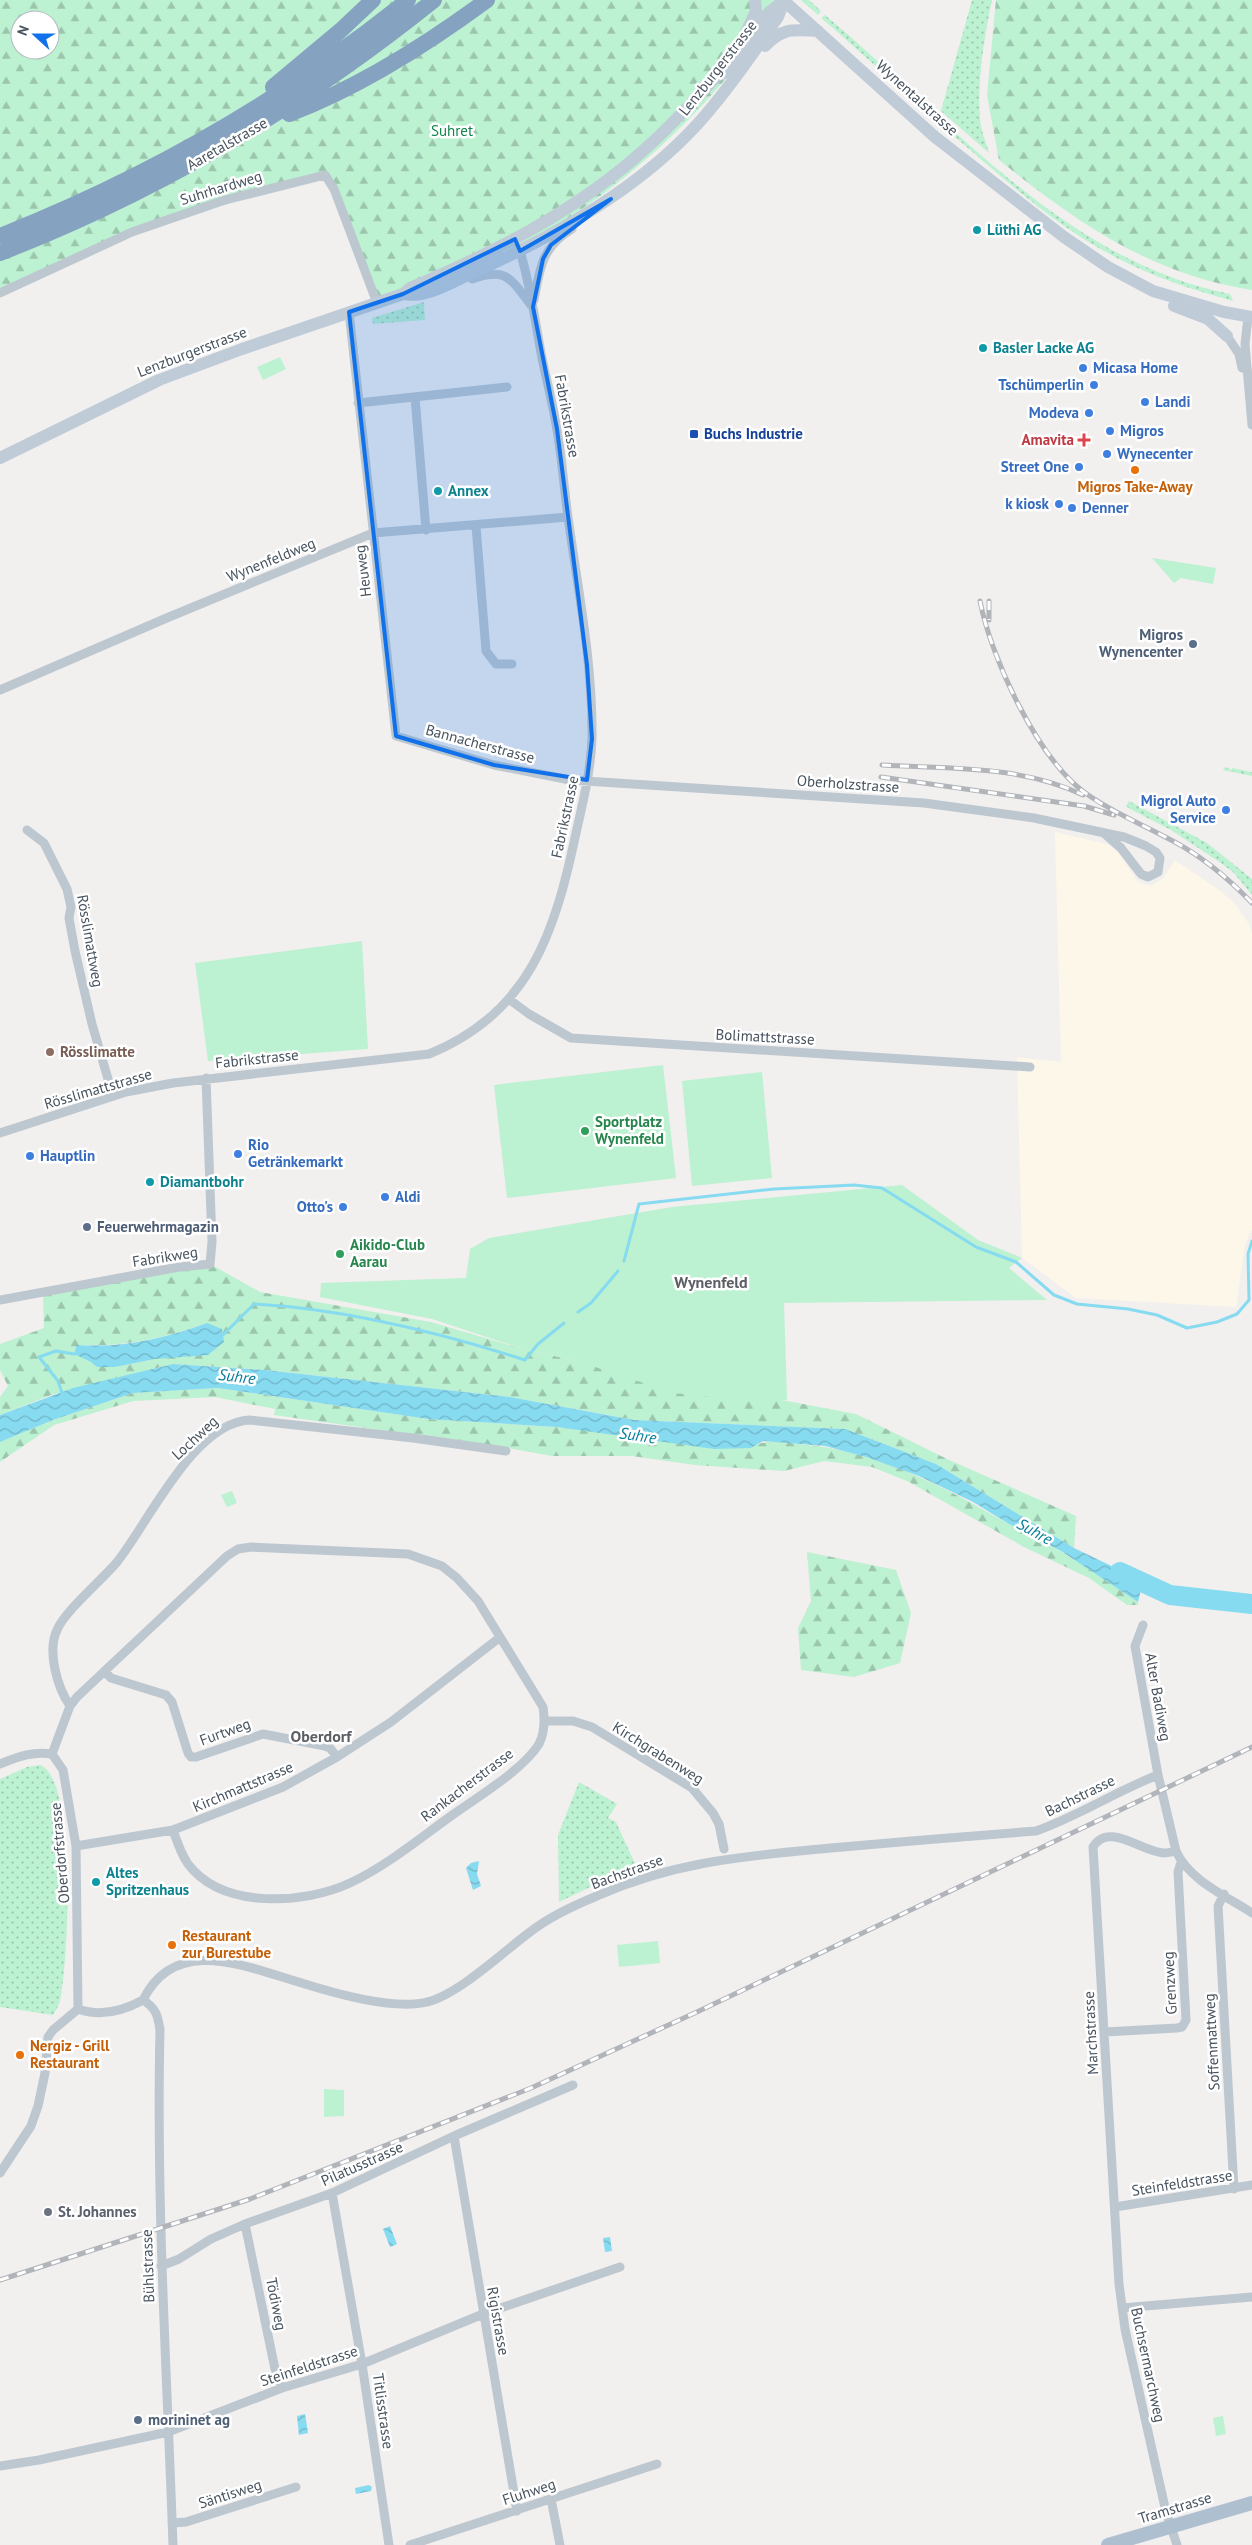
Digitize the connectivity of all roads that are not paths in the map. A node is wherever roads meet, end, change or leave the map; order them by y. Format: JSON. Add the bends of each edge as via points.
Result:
{"nodes":[{"id":1,"x":374,"y":0,"type":"edge"},
{"id":2,"x":408,"y":0,"type":"edge"},
{"id":3,"x":434,"y":0,"type":"edge"},
{"id":4,"x":487,"y":0,"type":"edge"},
{"id":5,"x":755,"y":0,"type":"edge"},
{"id":6,"x":783,"y":0,"type":"edge"},
{"id":7,"x":818,"y":31,"type":"junction"},
{"id":8,"x":718,"y":75,"type":"junction"},
{"id":9,"x":713,"y":106,"type":"junction"},
{"id":10,"x":259,"y":126,"type":"junction"},
{"id":11,"x":207,"y":138,"type":"junction"},
{"id":12,"x":611,"y":199,"type":"junction"},
{"id":13,"x":1035,"y":215,"type":"junction"},
{"id":14,"x":0,"y":236,"type":"edge"},
{"id":15,"x":517,"y":245,"type":"junction"},
{"id":16,"x":0,"y":253,"type":"edge"},
{"id":17,"x":451,"y":284,"type":"junction"},
{"id":18,"x":0,"y":293,"type":"edge"},
{"id":19,"x":403,"y":294,"type":"junction"},
{"id":20,"x":377,"y":304,"type":"junction"},
{"id":21,"x":533,"y":307,"type":"junction"},
{"id":22,"x":349,"y":312,"type":"junction"},
{"id":23,"x":1250,"y":317,"type":"edge"},
{"id":24,"x":1228,"y":336,"type":"joint"},
{"id":25,"x":1252,"y":384,"type":"edge"},
{"id":26,"x":507,"y":387,"type":"dead end"},
{"id":27,"x":1249,"y":395,"type":"junction"},
{"id":28,"x":415,"y":397,"type":"junction"},
{"id":29,"x":358,"y":403,"type":"junction"},
{"id":30,"x":1252,"y":425,"type":"edge"},
{"id":31,"x":0,"y":458,"type":"edge"},
{"id":32,"x":568,"y":517,"type":"junction"},
{"id":33,"x":476,"y":526,"type":"junction"},
{"id":34,"x":426,"y":530,"type":"junction"},
{"id":35,"x":373,"y":533,"type":"junction"},
{"id":36,"x":512,"y":664,"type":"dead end"},
{"id":37,"x":0,"y":690,"type":"edge"},
{"id":38,"x":396,"y":736,"type":"joint"},
{"id":39,"x":587,"y":780,"type":"junction"},
{"id":40,"x":27,"y":830,"type":"dead end"},
{"id":41,"x":1105,"y":834,"type":"junction"},
{"id":42,"x":510,"y":1000,"type":"junction"},
{"id":43,"x":1030,"y":1067,"type":"dead end"},
{"id":44,"x":206,"y":1078,"type":"junction"},
{"id":45,"x":113,"y":1096,"type":"junction"},
{"id":46,"x":0,"y":1133,"type":"edge"},
{"id":47,"x":0,"y":1300,"type":"edge"},
{"id":48,"x":506,"y":1452,"type":"dead end"},
{"id":49,"x":1143,"y":1625,"type":"dead end"},
{"id":50,"x":499,"y":1638,"type":"junction"},
{"id":51,"x":105,"y":1672,"type":"junction"},
{"id":52,"x":70,"y":1706,"type":"junction"},
{"id":53,"x":545,"y":1721,"type":"junction"},
{"id":54,"x":52,"y":1754,"type":"junction"},
{"id":55,"x":337,"y":1756,"type":"junction"},
{"id":56,"x":0,"y":1764,"type":"edge"},
{"id":57,"x":1158,"y":1775,"type":"junction"},
{"id":58,"x":173,"y":1830,"type":"junction"},
{"id":59,"x":76,"y":1846,"type":"junction"},
{"id":60,"x":724,"y":1849,"type":"dead end"},
{"id":61,"x":1176,"y":1851,"type":"junction"},
{"id":62,"x":1181,"y":1862,"type":"junction"},
{"id":63,"x":1224,"y":1894,"type":"junction"},
{"id":64,"x":1252,"y":1913,"type":"edge"},
{"id":65,"x":143,"y":2000,"type":"junction"},
{"id":66,"x":78,"y":2009,"type":"junction"},
{"id":67,"x":1105,"y":2032,"type":"junction"},
{"id":68,"x":573,"y":2085,"type":"dead end"},
{"id":69,"x":454,"y":2136,"type":"junction"},
{"id":70,"x":0,"y":2174,"type":"edge"},
{"id":71,"x":1252,"y":2185,"type":"edge"},
{"id":72,"x":1234,"y":2189,"type":"junction"},
{"id":73,"x":332,"y":2193,"type":"junction"},
{"id":74,"x":1115,"y":2207,"type":"junction"},
{"id":75,"x":245,"y":2224,"type":"junction"},
{"id":76,"x":162,"y":2266,"type":"junction"},
{"id":77,"x":620,"y":2267,"type":"dead end"},
{"id":78,"x":1252,"y":2297,"type":"edge"},
{"id":79,"x":1122,"y":2308,"type":"junction"},
{"id":80,"x":483,"y":2314,"type":"junction"},
{"id":81,"x":362,"y":2364,"type":"junction"},
{"id":82,"x":282,"y":2388,"type":"junction"},
{"id":83,"x":168,"y":2432,"type":"junction"},
{"id":84,"x":657,"y":2464,"type":"dead end"},
{"id":85,"x":0,"y":2466,"type":"edge"},
{"id":86,"x":296,"y":2487,"type":"dead end"},
{"id":87,"x":551,"y":2500,"type":"junction"},
{"id":88,"x":1252,"y":2502,"type":"edge"},
{"id":89,"x":517,"y":2511,"type":"junction"},
{"id":90,"x":172,"y":2523,"type":"junction"},
{"id":91,"x":1170,"y":2526,"type":"junction"},
{"id":92,"x":173,"y":2545,"type":"edge"},
{"id":93,"x":389,"y":2545,"type":"edge"},
{"id":94,"x":410,"y":2545,"type":"edge"},
{"id":95,"x":560,"y":2545,"type":"edge"},
{"id":96,"x":1108,"y":2545,"type":"edge"},
{"id":97,"x":1177,"y":2545,"type":"edge"}],
"edges":[{"from":1,"to":11,"type":"highway","via":[[283,79]]},
{"from":2,"to":11,"type":"highway","name":"Aaretalstrasse","via":[[307,76]]},
{"from":3,"to":10,"type":"highway","name":"Aaretalstrasse","via":[[354,62]]},
{"from":4,"to":10,"type":"highway","via":[[376,73],[320,102]]},
{"from":5,"to":8,"type":"main road","via":[[756,12],[751,24]]},
{"from":6,"to":7,"type":"main road","name":"Wynentalstrasse"},
{"from":6,"to":8,"type":"main road","name":"Lenzburgerstrasse","via":[[769,12],[724,73]]},
{"from":6,"to":9,"type":"main road","name":"Lenzburgerstrasse","via":[[778,17]]},
{"from":7,"to":9,"type":"main road","via":[[779,32],[764,46],[724,98]]},
{"from":7,"to":13,"type":"main road","name":"Wynentalstrasse","via":[[935,137]]},
{"from":8,"to":15,"type":"main road","name":"Lenzburgerstrasse","via":[[644,150]]},
{"from":9,"to":12,"type":"main road","name":"Lenzburgerstrasse","via":[[653,166]]},
{"from":10,"to":16,"type":"highway","name":"Aaretalstrasse","via":[[158,183]]},
{"from":11,"to":14,"type":"highway","name":"Aaretalstrasse","via":[[100,192]]},
{"from":12,"to":15,"type":"main road","name":"Lenzburgerstrasse"},
{"from":12,"to":21,"type":"street","name":"Fabrikstrasse","via":[[551,245],[543,259]]},
{"from":13,"to":23,"type":"main road","name":"Wynentalstrasse","via":[[1108,267],[1153,291]]},
{"from":13,"to":24,"type":"main road","name":"Wynentalstrasse","via":[[1094,266],[1155,299],[1208,319]]},
{"from":15,"to":17,"type":"main road","name":"Lenzburgerstrasse"},
{"from":15,"to":19,"type":"main road","name":"Lenzburgerstrasse","via":[[410,288]]},
{"from":15,"to":21,"type":"street","name":"Fabrikstrasse","via":[[528,277]]},
{"from":17,"to":19,"type":"main road","name":"Lenzburgerstrasse","via":[[412,296]]},
{"from":17,"to":21,"type":"street","name":"Fabrikstrasse","via":[[498,273],[516,286]]},
{"from":18,"to":20,"type":"street","name":"Suhrhardweg","via":[[132,232],[225,200],[325,175],[334,189]]},
{"from":19,"to":20,"type":"main road","name":"Lenzburgerstrasse"},
{"from":20,"to":22,"type":"main road","name":"Lenzburgerstrasse"},
{"from":21,"to":32,"type":"street","name":"Fabrikstrasse","via":[[557,430]]},
{"from":22,"to":29,"type":"street","name":"Heuweg"},
{"from":22,"to":31,"type":"main road","name":"Lenzburgerstrasse","via":[[159,380]]},
{"from":23,"to":27,"type":"street","via":[[1245,344]]},
{"from":24,"to":27,"type":"street","via":[[1239,354]]},
{"from":25,"to":27,"type":"street"},
{"from":26,"to":28,"type":"street"},
{"from":27,"to":30,"type":"street"},
{"from":28,"to":29,"type":"street"},
{"from":28,"to":34,"type":"street"},
{"from":29,"to":35,"type":"street","name":"Heuweg"},
{"from":32,"to":33,"type":"street","name":"Wynenfeldweg"},
{"from":32,"to":39,"type":"street","name":"Fabrikstrasse","via":[[587,665],[592,739]]},
{"from":33,"to":34,"type":"street","name":"Wynenfeldweg"},
{"from":33,"to":36,"type":"street","via":[[486,651],[496,664]]},
{"from":34,"to":35,"type":"street","name":"Wynenfeldweg"},
{"from":35,"to":37,"type":"street","name":"Wynenfeldweg","via":[[169,616]]},
{"from":35,"to":38,"type":"street","name":"Heuweg"},
{"from":38,"to":39,"type":"street","name":"Bannacherstrasse","via":[[494,765],[570,780]]},
{"from":39,"to":41,"type":"street","name":"Oberholzstrasse","via":[[924,802],[1034,818]]},
{"from":39,"to":42,"type":"street","name":"Fabrikstrasse","via":[[570,861],[555,912],[540,954]]},
{"from":40,"to":45,"type":"street","name":"Rösslimattweg","via":[[44,843],[67,889],[75,951]]},
{"from":41,"to":41,"type":"street","name":"Oberholzstrasse","via":[[1121,848],[1141,874],[1148,877],[1158,872],[1160,858],[1156,852],[1137,841]]},
{"from":42,"to":43,"type":"street","name":"Bolimattstrasse","via":[[571,1038]]},
{"from":42,"to":44,"type":"street","name":"Fabrikstrasse","via":[[477,1030],[429,1054]]},
{"from":44,"to":45,"type":"street","name":"Rösslimattstrasse"},
{"from":44,"to":47,"type":"street","name":"Fabrikweg","via":[[210,1264]]},
{"from":45,"to":46,"type":"street","name":"Rösslimattstrasse"},
{"from":48,"to":52,"type":"street","name":"Lochweg","via":[[250,1420],[228,1425],[216,1432],[174,1476],[116,1562],[57,1629],[53,1658]]},
{"from":49,"to":57,"type":"street","name":"Alter Badiweg","via":[[1135,1646]]},
{"from":50,"to":51,"type":"street","via":[[478,1601],[442,1566],[408,1554],[251,1547],[227,1556]]},
{"from":50,"to":53,"type":"street","via":[[543,1707]]},
{"from":50,"to":55,"type":"street","name":"Kirchmattstrasse","via":[[412,1707]]},
{"from":51,"to":52,"type":"street"},
{"from":51,"to":55,"type":"street","name":"Furtweg","via":[[111,1678],[166,1695],[172,1702],[191,1757],[263,1734],[325,1746]]},
{"from":52,"to":54,"type":"street"},
{"from":53,"to":58,"type":"street","name":"Rankacherstrasse","via":[[538,1744],[527,1758],[494,1785],[352,1882],[321,1895],[263,1898],[215,1886],[189,1865]]},
{"from":53,"to":60,"type":"street","name":"Kirchgrabenweg","via":[[573,1721],[592,1727],[692,1788],[713,1813]]},
{"from":54,"to":56,"type":"street","via":[[24,1754]]},
{"from":54,"to":59,"type":"street","name":"Oberdorfstrasse","via":[[63,1770]]},
{"from":55,"to":58,"type":"street","name":"Kirchmattstrasse","via":[[283,1787]]},
{"from":57,"to":61,"type":"street","name":"Alter Badiweg"},
{"from":57,"to":65,"type":"street","name":"Bachstrasse","via":[[1065,1821],[1036,1831],[725,1858],[635,1880],[542,1923],[471,1977],[429,2002],[371,1999],[219,1960],[180,1965],[160,1974]]},
{"from":58,"to":59,"type":"street","name":"Kirchmattstrasse"},
{"from":59,"to":66,"type":"street","name":"Oberdorfstrasse"},
{"from":61,"to":62,"type":"street","name":"Alter Badiweg"},
{"from":61,"to":67,"type":"street","name":"Marchstrasse","via":[[1164,1853],[1131,1841],[1104,1836],[1092,1846]]},
{"from":62,"to":63,"type":"street","via":[[1195,1876]]},
{"from":62,"to":67,"type":"street","name":"Grenzweg","via":[[1178,1872],[1186,2020],[1182,2027],[1177,2028]]},
{"from":63,"to":64,"type":"street"},
{"from":63,"to":72,"type":"street","name":"Soffenmattweg","via":[[1218,1906]]},
{"from":65,"to":66,"type":"street","via":[[119,2010],[88,2013]]},
{"from":65,"to":76,"type":"street","name":"Bühlstrasse","via":[[158,2015],[160,2030],[158,2133]]},
{"from":66,"to":70,"type":"street","via":[[48,2038],[38,2106],[23,2139]]},
{"from":67,"to":74,"type":"street","name":"Marchstrasse"},
{"from":68,"to":69,"type":"street","name":"Pilatusstrasse"},
{"from":69,"to":73,"type":"street","name":"Pilatusstrasse"},
{"from":69,"to":80,"type":"street","name":"Rigistrasse"},
{"from":71,"to":72,"type":"street","name":"Steinfeldstrasse"},
{"from":72,"to":74,"type":"street","name":"Steinfeldstrasse"},
{"from":73,"to":75,"type":"street","name":"Pilatusstrasse"},
{"from":73,"to":81,"type":"street","name":"Titlisstrasse"},
{"from":74,"to":79,"type":"street","name":"Buchsermarchweg"},
{"from":75,"to":76,"type":"street","name":"Pilatusstrasse"},
{"from":75,"to":82,"type":"street","name":"Tödiweg"},
{"from":76,"to":83,"type":"street","name":"Bühlstrasse"},
{"from":77,"to":80,"type":"street","name":"Steinfeldstrasse"},
{"from":78,"to":79,"type":"street"},
{"from":79,"to":91,"type":"street","name":"Buchsermarchweg"},
{"from":80,"to":81,"type":"street","name":"Steinfeldstrasse"},
{"from":80,"to":89,"type":"street","name":"Rigistrasse"},
{"from":81,"to":82,"type":"street","name":"Steinfeldstrasse"},
{"from":81,"to":93,"type":"street","name":"Titlisstrasse"},
{"from":82,"to":83,"type":"street","name":"Steinfeldstrasse"},
{"from":83,"to":85,"type":"street","name":"Steinfeldstrasse"},
{"from":83,"to":90,"type":"street","name":"Bühlstrasse"},
{"from":84,"to":87,"type":"street","name":"Fluhweg"},
{"from":86,"to":90,"type":"street","name":"Säntisweg","via":[[194,2520]]},
{"from":87,"to":89,"type":"street","name":"Fluhweg"},
{"from":87,"to":95,"type":"street"},
{"from":88,"to":91,"type":"main road","name":"Tramstrasse"},
{"from":89,"to":94,"type":"street","name":"Fluhweg"},
{"from":90,"to":92,"type":"street","name":"Bühlstrasse"},
{"from":91,"to":96,"type":"main road","name":"Tramstrasse"},
{"from":91,"to":97,"type":"street","name":"Buchsermarchweg"}]}
